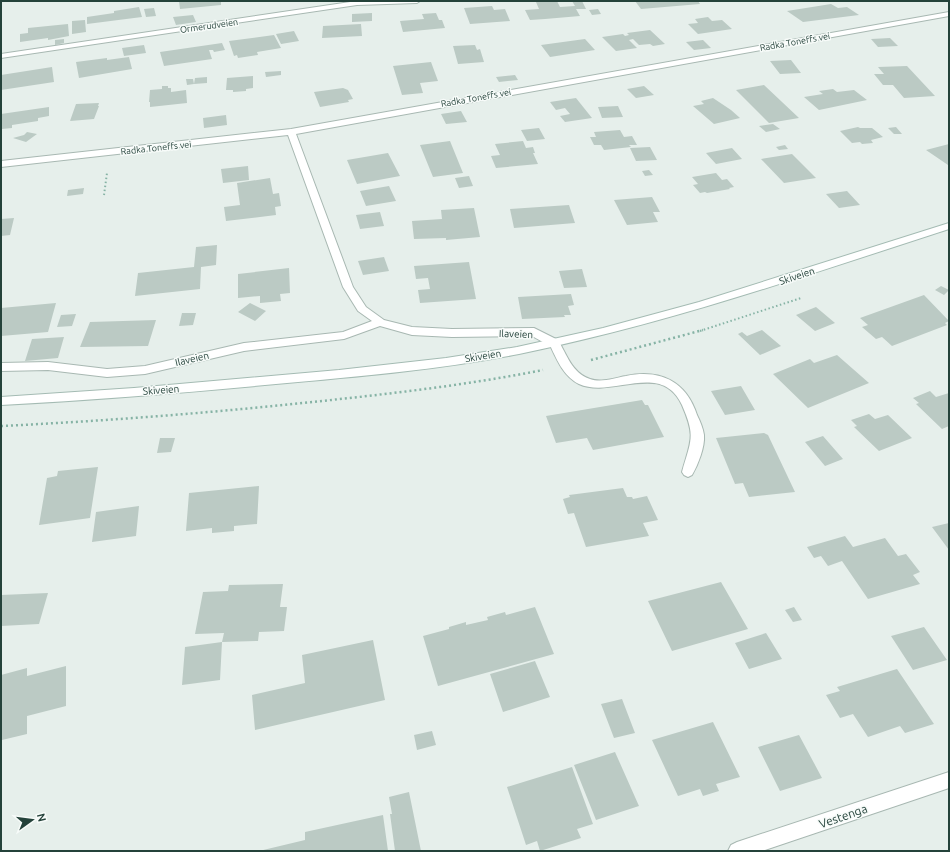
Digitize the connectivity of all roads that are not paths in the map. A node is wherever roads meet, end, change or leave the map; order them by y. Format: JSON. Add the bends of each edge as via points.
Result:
{"nodes":[{"id":1,"x":417,"y":1,"type":"edge"},
{"id":2,"x":359,"y":2,"type":"edge"},
{"id":3,"x":949,"y":14,"type":"edge"},
{"id":4,"x":1,"y":56,"type":"edge"},
{"id":5,"x":290,"y":132,"type":"junction"},
{"id":6,"x":1,"y":164,"type":"edge"},
{"id":7,"x":949,"y":226,"type":"edge"},
{"id":8,"x":380,"y":322,"type":"junction"},
{"id":9,"x":554,"y":343,"type":"junction"},
{"id":10,"x":1,"y":367,"type":"edge"},
{"id":11,"x":1,"y":401,"type":"edge"},
{"id":12,"x":688,"y":472,"type":"dead end"},
{"id":13,"x":949,"y":780,"type":"edge"},
{"id":14,"x":737,"y":851,"type":"edge"}],
"edges":[{"from":1,"to":2,"type":"street","name":"Ormerudveien"},
{"from":2,"to":4,"type":"street","name":"Ormerudveien"},
{"from":3,"to":5,"type":"street","name":"Radka Toneffs vei"},
{"from":5,"to":6,"type":"street","name":"Radka Toneffs vei"},
{"from":5,"to":8,"type":"street","name":"Ilaveien","via":[[348,287],[362,309]]},
{"from":7,"to":9,"type":"street","name":"Skiveien","via":[[682,312]]},
{"from":8,"to":9,"type":"street","name":"Ilaveien","via":[[412,331],[534,332]]},
{"from":8,"to":10,"type":"street","name":"Ilaveien","via":[[344,335],[244,347],[145,370],[107,373],[48,366]]},
{"from":9,"to":11,"type":"street","name":"Skiveien","via":[[464,359],[351,374]]},
{"from":9,"to":12,"type":"street","via":[[564,366],[580,379],[593,384],[642,378],[664,381],[678,389],[689,406],[698,438]]},
{"from":13,"to":14,"type":"street","name":"Vestenga"}]}
